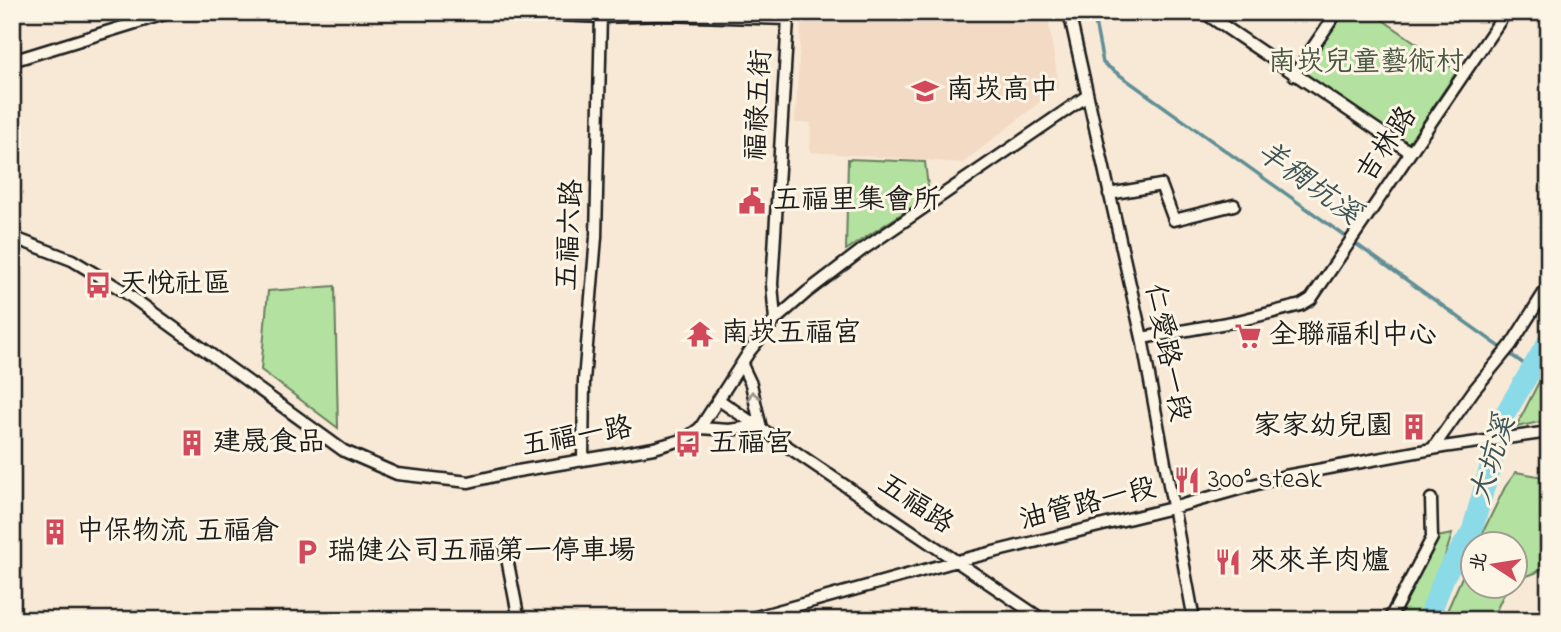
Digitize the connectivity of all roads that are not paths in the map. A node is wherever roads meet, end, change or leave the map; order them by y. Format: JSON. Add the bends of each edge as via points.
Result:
{"nodes":[{"id":1,"x":171,"y":12,"type":"edge"},
{"id":2,"x":490,"y":12,"type":"edge"},
{"id":3,"x":1069,"y":12,"type":"edge"},
{"id":4,"x":1203,"y":12,"type":"edge"},
{"id":5,"x":1337,"y":12,"type":"edge"},
{"id":6,"x":1506,"y":12,"type":"edge"},
{"id":7,"x":601,"y":15,"type":"edge"},
{"id":8,"x":12,"y":61,"type":"edge"},
{"id":9,"x":1294,"y":75,"type":"junction"},
{"id":10,"x":1087,"y":96,"type":"junction"},
{"id":11,"x":1410,"y":152,"type":"junction"},
{"id":12,"x":1109,"y":194,"type":"junction"},
{"id":13,"x":1234,"y":205,"type":"dead end"},
{"id":14,"x":12,"y":237,"type":"edge"},
{"id":15,"x":1549,"y":285,"type":"edge"},
{"id":16,"x":775,"y":320,"type":"junction"},
{"id":17,"x":1142,"y":338,"type":"junction"},
{"id":18,"x":742,"y":365,"type":"junction"},
{"id":19,"x":719,"y":400,"type":"junction"},
{"id":20,"x":759,"y":427,"type":"junction"},
{"id":21,"x":700,"y":428,"type":"junction"},
{"id":22,"x":1549,"y":432,"type":"edge"},
{"id":23,"x":1438,"y":448,"type":"junction"},
{"id":24,"x":583,"y":460,"type":"junction"},
{"id":25,"x":1431,"y":499,"type":"dead end"},
{"id":26,"x":1172,"y":508,"type":"junction"},
{"id":27,"x":505,"y":548,"type":"dead end"},
{"id":28,"x":957,"y":561,"type":"junction"},
{"id":29,"x":519,"y":620,"type":"edge"},
{"id":30,"x":745,"y":620,"type":"edge"},
{"id":31,"x":1043,"y":620,"type":"edge"},
{"id":32,"x":1194,"y":620,"type":"edge"},
{"id":33,"x":1389,"y":620,"type":"edge"}],
"edges":[{"from":1,"to":8,"type":"street"},
{"from":2,"to":7,"type":"street"},
{"from":3,"to":10,"type":"street","name":"仁愛路一段"},
{"from":4,"to":9,"type":"street"},
{"from":5,"to":9,"type":"street"},
{"from":6,"to":11,"type":"street","name":"吉林路"},
{"from":7,"to":16,"type":"street","name":"福祿五街","via":[[788,19],[772,284]]},
{"from":7,"to":24,"type":"street","name":"五福六路","via":[[596,237],[584,381]]},
{"from":9,"to":11,"type":"street"},
{"from":10,"to":12,"type":"street","name":"仁愛路一段"},
{"from":10,"to":16,"type":"street","name":"五福一路","via":[[862,250]]},
{"from":11,"to":17,"type":"street","name":"吉林路","via":[[1311,299],[1238,321]]},
{"from":12,"to":13,"type":"street","via":[[1161,185],[1174,220]]},
{"from":12,"to":17,"type":"street","name":"仁愛路一段"},
{"from":14,"to":24,"type":"street","name":"五福一路","via":[[72,260],[122,290],[329,442],[367,463],[397,474],[469,482]]},
{"from":15,"to":23,"type":"street"},
{"from":16,"to":18,"type":"street","name":"五福一路"},
{"from":17,"to":26,"type":"street","name":"仁愛路一段"},
{"from":18,"to":19,"type":"street","name":"五福一路"},
{"from":20,"to":18,"type":"street","one_way":true,"via":[[751,384]]},
{"from":19,"to":20,"type":"street","name":"五福路"},
{"from":19,"to":21,"type":"street","name":"五福一路"},
{"from":20,"to":21,"type":"street"},
{"from":20,"to":28,"type":"street","name":"五福路"},
{"from":21,"to":24,"type":"street","name":"五福一路","via":[[685,439],[654,448]]},
{"from":22,"to":23,"type":"street","name":"油管路一段"},
{"from":23,"to":26,"type":"street","name":"油管路一段","via":[[1285,476]]},
{"from":25,"to":33,"type":"street","via":[[1432,538]]},
{"from":26,"to":28,"type":"street","name":"油管路一段"},
{"from":26,"to":32,"type":"street","name":"仁愛路一段"},
{"from":27,"to":29,"type":"street"},
{"from":28,"to":30,"type":"street","name":"油管路一段"},
{"from":28,"to":31,"type":"street","name":"五福路"}]}
